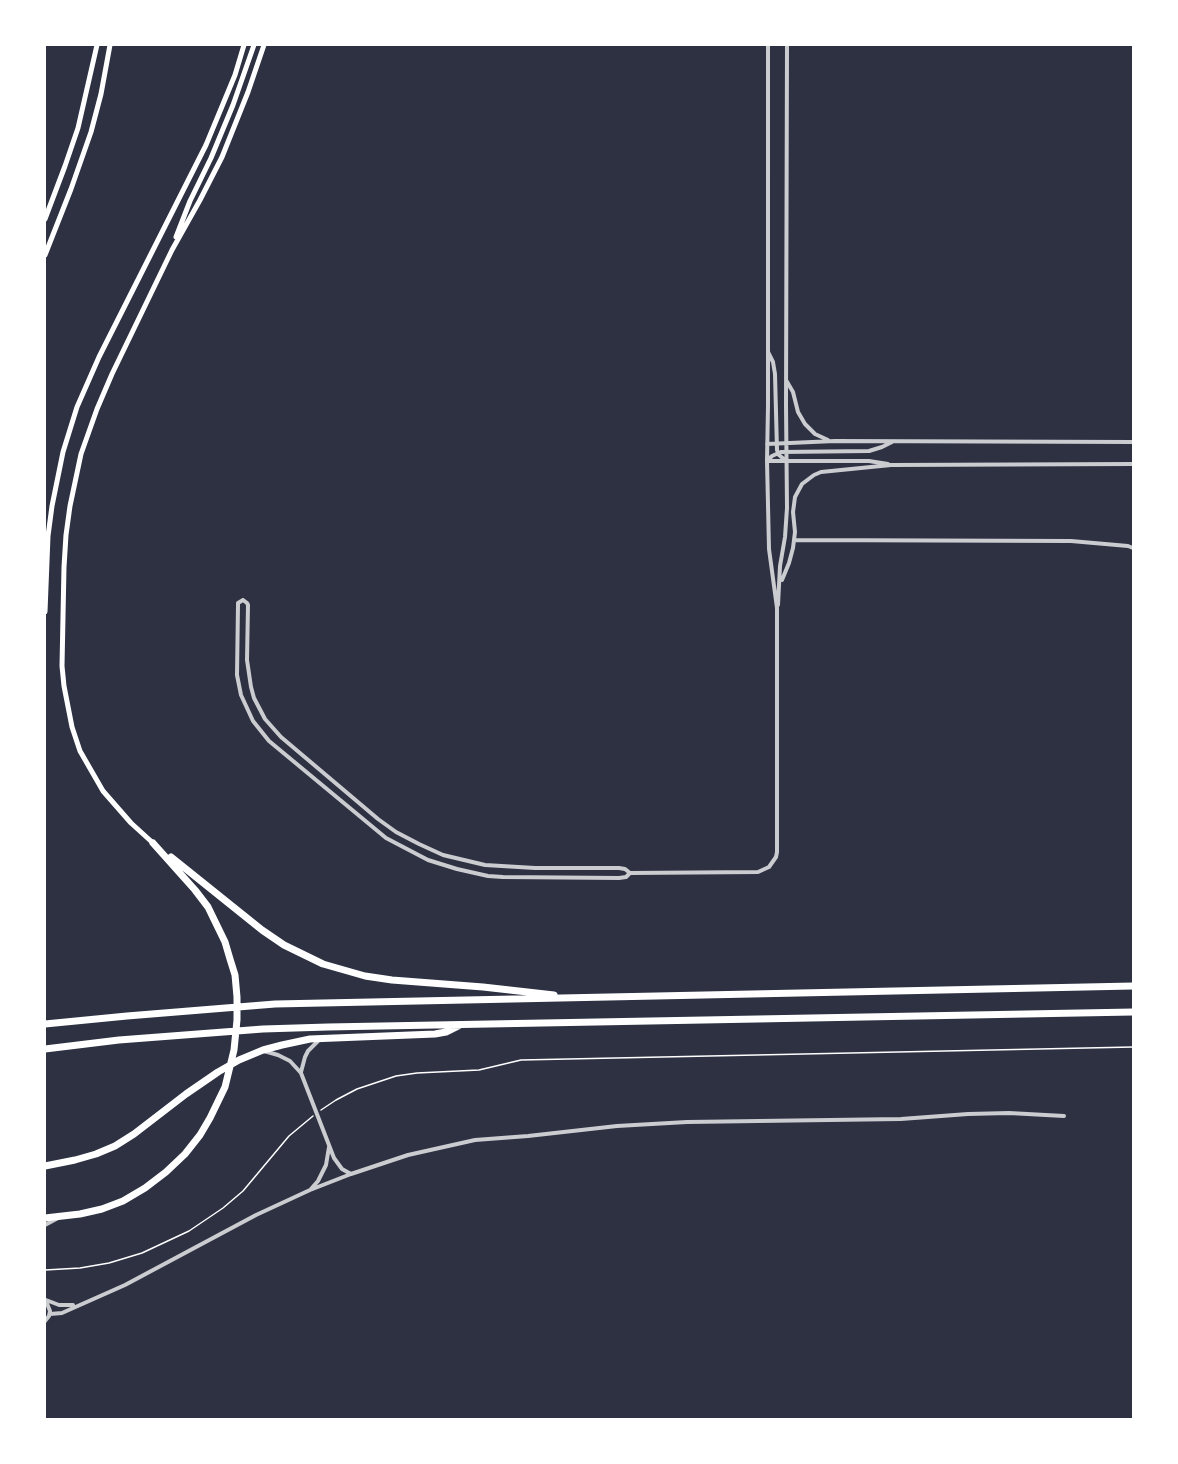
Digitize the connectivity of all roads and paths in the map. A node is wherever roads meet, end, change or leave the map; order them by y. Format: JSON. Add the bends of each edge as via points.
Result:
{"nodes":[{"id":1,"x":97,"y":45,"type":"edge"},
{"id":2,"x":110,"y":45,"type":"edge"},
{"id":3,"x":244,"y":45,"type":"edge"},
{"id":4,"x":254,"y":45,"type":"edge"},
{"id":5,"x":264,"y":45,"type":"edge"},
{"id":6,"x":768,"y":45,"type":"edge"},
{"id":7,"x":787,"y":45,"type":"edge"},
{"id":8,"x":45,"y":219,"type":"edge"},
{"id":9,"x":172,"y":250,"type":"junction"},
{"id":10,"x":45,"y":255,"type":"edge"},
{"id":11,"x":767,"y":351,"type":"junction"},
{"id":12,"x":786,"y":380,"type":"junction"},
{"id":13,"x":834,"y":441,"type":"junction"},
{"id":14,"x":892,"y":441,"type":"junction"},
{"id":15,"x":1133,"y":442,"type":"edge"},
{"id":16,"x":786,"y":443,"type":"junction"},
{"id":17,"x":767,"y":444,"type":"junction"},
{"id":18,"x":777,"y":444,"type":"junction"},
{"id":19,"x":786,"y":451,"type":"junction"},
{"id":20,"x":778,"y":453,"type":"junction"},
{"id":21,"x":767,"y":461,"type":"junction"},
{"id":22,"x":786,"y":461,"type":"junction"},
{"id":23,"x":1133,"y":464,"type":"edge"},
{"id":24,"x":891,"y":465,"type":"junction"},
{"id":25,"x":794,"y":540,"type":"junction"},
{"id":26,"x":1131,"y":546,"type":"edge"},
{"id":27,"x":780,"y":583,"type":"junction"},
{"id":28,"x":777,"y":608,"type":"junction"},
{"id":29,"x":45,"y":612,"type":"edge"},
{"id":30,"x":153,"y":843,"type":"junction"},
{"id":31,"x":630,"y":873,"type":"junction"},
{"id":32,"x":1133,"y":986,"type":"edge"},
{"id":33,"x":574,"y":999,"type":"junction"},
{"id":34,"x":1133,"y":1012,"type":"edge"},
{"id":35,"x":465,"y":1023,"type":"junction"},
{"id":36,"x":45,"y":1024,"type":"edge"},
{"id":37,"x":320,"y":1040,"type":"junction"},
{"id":38,"x":1133,"y":1047,"type":"edge"},
{"id":39,"x":45,"y":1049,"type":"edge"},
{"id":40,"x":263,"y":1050,"type":"junction"},
{"id":41,"x":301,"y":1073,"type":"junction"},
{"id":42,"x":318,"y":1112,"type":"junction"},
{"id":43,"x":1064,"y":1116,"type":"dead end"},
{"id":44,"x":329,"y":1144,"type":"junction"},
{"id":45,"x":45,"y":1166,"type":"edge"},
{"id":46,"x":351,"y":1174,"type":"junction"},
{"id":47,"x":310,"y":1190,"type":"junction"},
{"id":48,"x":60,"y":1217,"type":"junction"},
{"id":49,"x":45,"y":1218,"type":"edge"},
{"id":50,"x":45,"y":1225,"type":"edge"},
{"id":51,"x":45,"y":1270,"type":"edge"},
{"id":52,"x":45,"y":1300,"type":"edge"},
{"id":53,"x":77,"y":1305,"type":"junction"},
{"id":54,"x":50,"y":1314,"type":"junction"},
{"id":55,"x":45,"y":1322,"type":"edge"}],
"edges":[{"from":1,"to":8,"type":"main road","via":[[78,128]]},
{"from":2,"to":10,"type":"main road","via":[[91,132]]},
{"from":3,"to":29,"type":"main road","via":[[206,145],[77,407],[52,506]]},
{"from":4,"to":9,"type":"main road"},
{"from":5,"to":9,"type":"main road","via":[[222,157]]},
{"from":6,"to":11,"type":"street"},
{"from":7,"to":12,"type":"street"},
{"from":9,"to":30,"type":"main road","via":[[112,374],[81,453],[67,525],[64,577],[63,686],[80,751],[103,790]]},
{"from":11,"to":17,"type":"street"},
{"from":11,"to":18,"type":"street","via":[[775,374]]},
{"from":12,"to":13,"type":"street","via":[[805,424],[821,437]]},
{"from":12,"to":16,"type":"street"},
{"from":13,"to":14,"type":"street"},
{"from":13,"to":16,"type":"street"},
{"from":14,"to":15,"type":"street"},
{"from":14,"to":19,"type":"street","via":[[869,451]]},
{"from":16,"to":18,"type":"street"},
{"from":16,"to":19,"type":"street"},
{"from":17,"to":18,"type":"street"},
{"from":17,"to":21,"type":"street"},
{"from":18,"to":20,"type":"street"},
{"from":19,"to":20,"type":"street"},
{"from":19,"to":22,"type":"street"},
{"from":20,"to":21,"type":"street"},
{"from":20,"to":22,"type":"street"},
{"from":21,"to":22,"type":"street"},
{"from":21,"to":28,"type":"street","via":[[769,549]]},
{"from":22,"to":24,"type":"street","via":[[869,461]]},
{"from":22,"to":27,"type":"street","via":[[787,515]]},
{"from":23,"to":24,"type":"street"},
{"from":24,"to":25,"type":"street","via":[[821,472],[808,479],[793,504]]},
{"from":25,"to":26,"type":"street","via":[[1071,541]]},
{"from":25,"to":27,"type":"street"},
{"from":27,"to":28,"type":"street"},
{"from":28,"to":31,"type":"street","via":[[776,857],[764,870],[753,873]]},
{"from":30,"to":33,"type":"highway","via":[[262,930],[323,964],[383,978],[522,990]]},
{"from":30,"to":48,"type":"highway","via":[[201,898],[225,942],[237,997],[234,1050],[225,1087],[185,1155],[146,1188],[102,1209]]},
{"from":31,"to":31,"type":"street","via":[[619,868],[485,865],[443,855],[396,832],[265,720],[254,699],[249,675],[248,605],[243,600],[238,603],[237,675],[244,705],[253,721],[269,741],[386,838],[428,860],[488,876],[620,878]]},
{"from":32,"to":33,"type":"highway"},
{"from":33,"to":36,"type":"highway","via":[[275,1004]]},
{"from":34,"to":35,"type":"highway"},
{"from":35,"to":37,"type":"highway","via":[[435,1034]]},
{"from":35,"to":39,"type":"highway","via":[[263,1029]]},
{"from":37,"to":40,"type":"highway","via":[[296,1041]]},
{"from":37,"to":41,"type":"street","via":[[308,1051]]},
{"from":38,"to":42,"type":"path","via":[[521,1060],[469,1072],[396,1076],[357,1089]]},
{"from":40,"to":41,"type":"street","via":[[290,1061]]},
{"from":40,"to":45,"type":"highway","via":[[218,1072],[115,1146]]},
{"from":41,"to":42,"type":"street"},
{"from":42,"to":44,"type":"street"},
{"from":42,"to":51,"type":"path","via":[[290,1136],[238,1195],[189,1231],[117,1261]]},
{"from":43,"to":46,"type":"street","via":[[1009,1113],[640,1124],[475,1140],[408,1155]]},
{"from":44,"to":46,"type":"street","via":[[337,1163]]},
{"from":44,"to":47,"type":"street","via":[[327,1165]]},
{"from":46,"to":47,"type":"street"},
{"from":47,"to":53,"type":"street","via":[[125,1285]]},
{"from":48,"to":49,"type":"highway"},
{"from":48,"to":50,"type":"street"},
{"from":52,"to":53,"type":"street"},
{"from":52,"to":54,"type":"street"},
{"from":53,"to":54,"type":"street"},
{"from":54,"to":55,"type":"street"}]}
